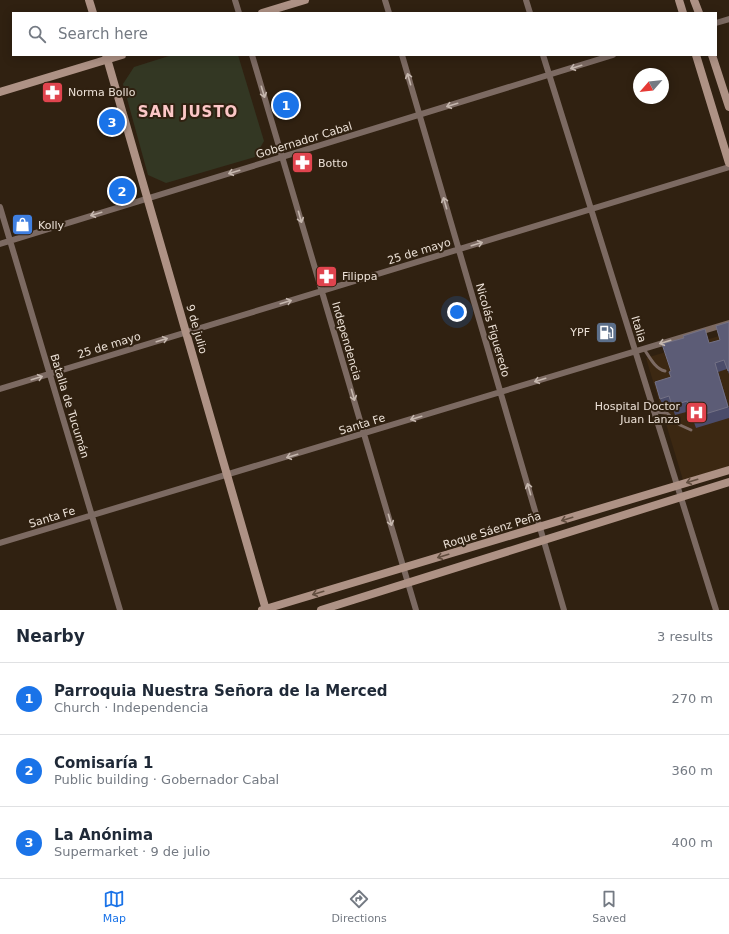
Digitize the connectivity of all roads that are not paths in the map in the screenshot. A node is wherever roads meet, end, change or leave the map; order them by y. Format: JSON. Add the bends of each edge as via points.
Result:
{"nodes":[{"id":1,"x":90,"y":0,"type":"edge"},
{"id":2,"x":235,"y":0,"type":"edge"},
{"id":3,"x":305,"y":0,"type":"edge"},
{"id":4,"x":385,"y":0,"type":"edge"},
{"id":5,"x":526,"y":0,"type":"edge"},
{"id":6,"x":679,"y":0,"type":"edge"},
{"id":7,"x":694,"y":0,"type":"edge"},
{"id":8,"x":93,"y":12,"type":"edge"},
{"id":9,"x":239,"y":12,"type":"edge"},
{"id":10,"x":265,"y":12,"type":"edge"},
{"id":11,"x":389,"y":12,"type":"edge"},
{"id":12,"x":530,"y":12,"type":"edge"},
{"id":13,"x":683,"y":12,"type":"edge"},
{"id":14,"x":699,"y":12,"type":"edge"},
{"id":15,"x":729,"y":19,"type":"edge"},
{"id":16,"x":717,"y":23,"type":"edge"},
{"id":17,"x":252,"y":56,"type":"edge"},
{"id":18,"x":402,"y":56,"type":"edge"},
{"id":19,"x":543,"y":56,"type":"edge"},
{"id":20,"x":610,"y":56,"type":"edge"},
{"id":21,"x":696,"y":56,"type":"edge"},
{"id":22,"x":712,"y":56,"type":"edge"},
{"id":23,"x":106,"y":57,"type":"edge"},
{"id":24,"x":549,"y":75,"type":"junction"},
{"id":25,"x":726,"y":88,"type":"edge"},
{"id":26,"x":0,"y":92,"type":"edge"},
{"id":27,"x":729,"y":107,"type":"edge"},
{"id":28,"x":419,"y":115,"type":"junction"},
{"id":29,"x":282,"y":157,"type":"junction"},
{"id":30,"x":729,"y":163,"type":"edge"},
{"id":31,"x":729,"y":167,"type":"edge"},
{"id":32,"x":148,"y":198,"type":"junction"},
{"id":33,"x":0,"y":207,"type":"edge"},
{"id":34,"x":591,"y":209,"type":"junction"},
{"id":35,"x":10,"y":241,"type":"junction"},
{"id":36,"x":0,"y":244,"type":"edge"},
{"id":37,"x":459,"y":249,"type":"junction"},
{"id":38,"x":322,"y":291,"type":"junction"},
{"id":39,"x":729,"y":323,"type":"edge"},
{"id":40,"x":186,"y":332,"type":"junction"},
{"id":41,"x":644,"y":349,"type":"junction"},
{"id":42,"x":636,"y":351,"type":"junction"},
{"id":43,"x":665,"y":371,"type":"dead end"},
{"id":44,"x":50,"y":374,"type":"junction"},
{"id":45,"x":0,"y":389,"type":"edge"},
{"id":46,"x":500,"y":392,"type":"junction"},
{"id":47,"x":654,"y":412,"type":"junction"},
{"id":48,"x":691,"y":430,"type":"dead end"},
{"id":49,"x":364,"y":434,"type":"junction"},
{"id":50,"x":729,"y":470,"type":"edge"},
{"id":51,"x":227,"y":475,"type":"junction"},
{"id":52,"x":729,"y":482,"type":"edge"},
{"id":53,"x":678,"y":486,"type":"junction"},
{"id":54,"x":681,"y":496,"type":"junction"},
{"id":55,"x":92,"y":516,"type":"junction"},
{"id":56,"x":540,"y":527,"type":"junction"},
{"id":57,"x":544,"y":540,"type":"junction"},
{"id":58,"x":0,"y":544,"type":"edge"},
{"id":59,"x":404,"y":568,"type":"junction"},
{"id":60,"x":408,"y":582,"type":"junction"},
{"id":61,"x":120,"y":610,"type":"edge"},
{"id":62,"x":265,"y":610,"type":"edge"},
{"id":63,"x":321,"y":610,"type":"edge"},
{"id":64,"x":416,"y":610,"type":"edge"},
{"id":65,"x":564,"y":610,"type":"edge"},
{"id":66,"x":716,"y":610,"type":"edge"}],
"edges":[{"from":1,"to":8,"type":"main road"},
{"from":2,"to":9,"type":"street"},
{"from":3,"to":10,"type":"main road"},
{"from":4,"to":11,"type":"street"},
{"from":5,"to":12,"type":"street"},
{"from":6,"to":13,"type":"main road"},
{"from":7,"to":14,"type":"main road"},
{"from":15,"to":16,"type":"street"},
{"from":17,"to":29,"type":"street","name":"Independencia","one_way":true},
{"from":28,"to":18,"type":"street","name":"Nicolás Figueredo","one_way":true},
{"from":19,"to":24,"type":"street","name":"Italia"},
{"from":20,"to":24,"type":"street","name":"Gobernador Cabal","one_way":true},
{"from":21,"to":30,"type":"main road"},
{"from":22,"to":25,"type":"main road"},
{"from":23,"to":26,"type":"main road"},
{"from":23,"to":32,"type":"main road","name":"9 de julio"},
{"from":24,"to":28,"type":"street","name":"Gobernador Cabal","one_way":true},
{"from":24,"to":34,"type":"street","name":"Italia"},
{"from":25,"to":27,"type":"main road"},
{"from":28,"to":29,"type":"street","name":"Gobernador Cabal"},
{"from":37,"to":28,"type":"street","name":"Nicolás Figueredo","one_way":true},
{"from":29,"to":32,"type":"street","name":"Gobernador Cabal","one_way":true},
{"from":29,"to":38,"type":"street","name":"Independencia","one_way":true},
{"from":31,"to":34,"type":"street","name":"25 de mayo"},
{"from":32,"to":35,"type":"street","name":"Gobernador Cabal","one_way":true},
{"from":32,"to":40,"type":"main road","name":"9 de julio"},
{"from":33,"to":35,"type":"street","name":"Batalla de Tucumán"},
{"from":37,"to":34,"type":"street","name":"25 de mayo","one_way":true},
{"from":34,"to":42,"type":"street","name":"Italia"},
{"from":35,"to":36,"type":"street","name":"Gobernador Cabal"},
{"from":35,"to":44,"type":"street","name":"Batalla de Tucumán"},
{"from":37,"to":38,"type":"street","name":"25 de mayo"},
{"from":37,"to":46,"type":"street","name":"Nicolás Figueredo"},
{"from":40,"to":38,"type":"street","name":"25 de mayo","one_way":true},
{"from":38,"to":49,"type":"street","name":"Independencia","one_way":true},
{"from":39,"to":41,"type":"street","name":"Santa Fe","one_way":true},
{"from":44,"to":40,"type":"street","name":"25 de mayo","one_way":true},
{"from":40,"to":51,"type":"main road","name":"9 de julio"},
{"from":41,"to":42,"type":"street","name":"Santa Fe"},
{"from":41,"to":43,"type":"lane","via":[[656,366]]},
{"from":42,"to":46,"type":"street","name":"Santa Fe","one_way":true},
{"from":42,"to":47,"type":"street","name":"Italia"},
{"from":45,"to":44,"type":"street","name":"25 de mayo","one_way":true},
{"from":44,"to":55,"type":"street","name":"Batalla de Tucumán"},
{"from":46,"to":49,"type":"street","name":"Santa Fe","one_way":true},
{"from":56,"to":46,"type":"street","name":"Nicolás Figueredo","one_way":true},
{"from":47,"to":48,"type":"lane","via":[[667,413],[680,425]]},
{"from":47,"to":53,"type":"street","name":"Italia"},
{"from":49,"to":51,"type":"street","name":"Santa Fe","one_way":true},
{"from":49,"to":59,"type":"street","name":"Independencia","one_way":true},
{"from":50,"to":53,"type":"main road","name":"Roque Sáenz Peña","one_way":true},
{"from":51,"to":55,"type":"street","name":"Santa Fe"},
{"from":51,"to":62,"type":"main road","name":"9 de julio"},
{"from":52,"to":54,"type":"main road"},
{"from":53,"to":54,"type":"street","name":"Italia"},
{"from":53,"to":56,"type":"main road","name":"Roque Sáenz Peña","one_way":true},
{"from":54,"to":57,"type":"main road"},
{"from":54,"to":66,"type":"street","name":"Italia"},
{"from":55,"to":58,"type":"street","name":"Santa Fe"},
{"from":55,"to":61,"type":"street","name":"Batalla de Tucumán"},
{"from":56,"to":57,"type":"street","name":"Nicolás Figueredo"},
{"from":56,"to":59,"type":"main road","name":"Roque Sáenz Peña","one_way":true},
{"from":57,"to":60,"type":"main road"},
{"from":57,"to":65,"type":"street","name":"Nicolás Figueredo"},
{"from":59,"to":60,"type":"street","name":"Independencia"},
{"from":59,"to":62,"type":"main road","name":"Roque Sáenz Peña","one_way":true},
{"from":60,"to":63,"type":"main road"},
{"from":60,"to":64,"type":"street","name":"Independencia"}]}
